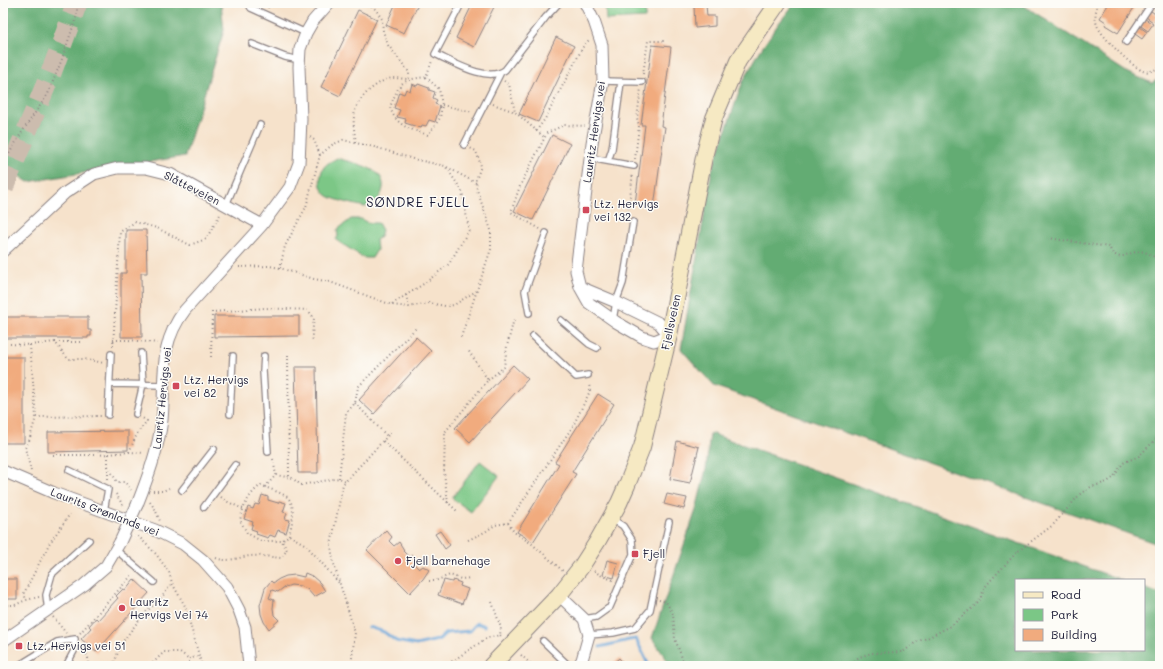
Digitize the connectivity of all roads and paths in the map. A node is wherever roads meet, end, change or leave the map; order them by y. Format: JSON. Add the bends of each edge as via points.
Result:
{"nodes":[{"id":1,"x":77,"y":3,"type":"edge"},
{"id":2,"x":248,"y":3,"type":"edge"},
{"id":3,"x":329,"y":3,"type":"edge"},
{"id":4,"x":369,"y":3,"type":"edge"},
{"id":5,"x":559,"y":3,"type":"edge"},
{"id":6,"x":585,"y":3,"type":"edge"},
{"id":7,"x":778,"y":3,"type":"edge"},
{"id":8,"x":1152,"y":3,"type":"edge"},
{"id":9,"x":459,"y":8,"type":"dead end"},
{"id":10,"x":306,"y":33,"type":"junction"},
{"id":11,"x":598,"y":33,"type":"junction"},
{"id":12,"x":664,"y":41,"type":"dead end"},
{"id":13,"x":1126,"y":42,"type":"dead end"},
{"id":14,"x":252,"y":44,"type":"dead end"},
{"id":15,"x":435,"y":54,"type":"junction"},
{"id":16,"x":300,"y":60,"type":"junction"},
{"id":17,"x":499,"y":76,"type":"junction"},
{"id":18,"x":426,"y":77,"type":"junction"},
{"id":19,"x":409,"y":79,"type":"junction"},
{"id":20,"x":603,"y":81,"type":"junction"},
{"id":21,"x":621,"y":82,"type":"junction"},
{"id":22,"x":642,"y":82,"type":"junction"},
{"id":23,"x":486,"y":102,"type":"junction"},
{"id":24,"x":442,"y":106,"type":"junction"},
{"id":25,"x":515,"y":112,"type":"junction"},
{"id":26,"x":480,"y":114,"type":"junction"},
{"id":27,"x":260,"y":126,"type":"dead end"},
{"id":28,"x":595,"y":126,"type":"junction"},
{"id":29,"x":301,"y":131,"type":"junction"},
{"id":30,"x":536,"y":131,"type":"junction"},
{"id":31,"x":545,"y":138,"type":"junction"},
{"id":32,"x":357,"y":142,"type":"junction"},
{"id":33,"x":464,"y":145,"type":"joint"},
{"id":34,"x":320,"y":155,"type":"junction"},
{"id":35,"x":590,"y":158,"type":"junction"},
{"id":36,"x":608,"y":161,"type":"junction"},
{"id":37,"x":3,"y":164,"type":"edge"},
{"id":38,"x":445,"y":166,"type":"junction"},
{"id":39,"x":634,"y":166,"type":"junction"},
{"id":40,"x":476,"y":183,"type":"junction"},
{"id":41,"x":226,"y":205,"type":"junction"},
{"id":42,"x":633,"y":222,"type":"joint"},
{"id":43,"x":262,"y":225,"type":"junction"},
{"id":44,"x":546,"y":233,"type":"joint"},
{"id":45,"x":1048,"y":238,"type":"dead end"},
{"id":46,"x":3,"y":250,"type":"edge"},
{"id":47,"x":1160,"y":261,"type":"edge"},
{"id":48,"x":226,"y":263,"type":"junction"},
{"id":49,"x":280,"y":268,"type":"junction"},
{"id":50,"x":580,"y":287,"type":"junction"},
{"id":51,"x":476,"y":291,"type":"junction"},
{"id":52,"x":406,"y":295,"type":"junction"},
{"id":53,"x":616,"y":302,"type":"junction"},
{"id":54,"x":392,"y":305,"type":"junction"},
{"id":55,"x":409,"y":307,"type":"junction"},
{"id":56,"x":529,"y":313,"type":"dead end"},
{"id":57,"x":514,"y":319,"type":"dead end"},
{"id":58,"x":562,"y":320,"type":"dead end"},
{"id":59,"x":613,"y":320,"type":"junction"},
{"id":60,"x":416,"y":328,"type":"dead end"},
{"id":61,"x":669,"y":335,"type":"junction"},
{"id":62,"x":533,"y":336,"type":"dead end"},
{"id":63,"x":461,"y":337,"type":"dead end"},
{"id":64,"x":113,"y":340,"type":"junction"},
{"id":65,"x":55,"y":342,"type":"junction"},
{"id":66,"x":82,"y":342,"type":"dead end"},
{"id":67,"x":313,"y":342,"type":"dead end"},
{"id":68,"x":10,"y":344,"type":"dead end"},
{"id":69,"x":167,"y":344,"type":"junction"},
{"id":70,"x":30,"y":345,"type":"junction"},
{"id":71,"x":597,"y":348,"type":"dead end"},
{"id":72,"x":468,"y":350,"type":"dead end"},
{"id":73,"x":141,"y":352,"type":"dead end"},
{"id":74,"x":111,"y":354,"type":"joint"},
{"id":75,"x":233,"y":356,"type":"dead end"},
{"id":76,"x":264,"y":356,"type":"dead end"},
{"id":77,"x":288,"y":356,"type":"dead end"},
{"id":78,"x":211,"y":357,"type":"dead end"},
{"id":79,"x":110,"y":364,"type":"junction"},
{"id":80,"x":588,"y":375,"type":"joint"},
{"id":81,"x":488,"y":380,"type":"junction"},
{"id":82,"x":110,"y":384,"type":"junction"},
{"id":83,"x":142,"y":384,"type":"junction"},
{"id":84,"x":164,"y":385,"type":"junction"},
{"id":85,"x":355,"y":403,"type":"junction"},
{"id":86,"x":136,"y":414,"type":"joint"},
{"id":87,"x":230,"y":414,"type":"dead end"},
{"id":88,"x":108,"y":415,"type":"joint"},
{"id":89,"x":36,"y":417,"type":"junction"},
{"id":90,"x":392,"y":431,"type":"dead end"},
{"id":91,"x":1160,"y":435,"type":"edge"},
{"id":92,"x":387,"y":436,"type":"junction"},
{"id":93,"x":383,"y":441,"type":"junction"},
{"id":94,"x":214,"y":449,"type":"dead end"},
{"id":95,"x":129,"y":452,"type":"junction"},
{"id":96,"x":268,"y":452,"type":"dead end"},
{"id":97,"x":108,"y":454,"type":"junction"},
{"id":98,"x":156,"y":454,"type":"junction"},
{"id":99,"x":53,"y":456,"type":"dead end"},
{"id":100,"x":273,"y":459,"type":"dead end"},
{"id":101,"x":235,"y":465,"type":"dead end"},
{"id":102,"x":108,"y":466,"type":"junction"},
{"id":103,"x":69,"y":470,"type":"dead end"},
{"id":104,"x":3,"y":471,"type":"edge"},
{"id":105,"x":276,"y":475,"type":"junction"},
{"id":106,"x":289,"y":477,"type":"junction"},
{"id":107,"x":339,"y":478,"type":"junction"},
{"id":108,"x":346,"y":481,"type":"junction"},
{"id":109,"x":34,"y":485,"type":"junction"},
{"id":110,"x":169,"y":488,"type":"dead end"},
{"id":111,"x":265,"y":488,"type":"junction"},
{"id":112,"x":108,"y":489,"type":"junction"},
{"id":113,"x":116,"y":489,"type":"dead end"},
{"id":114,"x":182,"y":490,"type":"dead end"},
{"id":115,"x":142,"y":491,"type":"junction"},
{"id":116,"x":215,"y":493,"type":"junction"},
{"id":117,"x":448,"y":503,"type":"junction"},
{"id":118,"x":204,"y":507,"type":"dead end"},
{"id":119,"x":243,"y":509,"type":"junction"},
{"id":120,"x":104,"y":511,"type":"junction"},
{"id":121,"x":457,"y":511,"type":"dead end"},
{"id":122,"x":70,"y":514,"type":"dead end"},
{"id":123,"x":611,"y":518,"type":"junction"},
{"id":124,"x":125,"y":519,"type":"junction"},
{"id":125,"x":669,"y":522,"type":"dead end"},
{"id":126,"x":136,"y":523,"type":"junction"},
{"id":127,"x":508,"y":523,"type":"junction"},
{"id":128,"x":166,"y":535,"type":"junction"},
{"id":129,"x":289,"y":535,"type":"junction"},
{"id":130,"x":89,"y":540,"type":"dead end"},
{"id":131,"x":468,"y":540,"type":"dead end"},
{"id":132,"x":282,"y":541,"type":"junction"},
{"id":133,"x":118,"y":546,"type":"junction"},
{"id":134,"x":206,"y":564,"type":"junction"},
{"id":135,"x":138,"y":568,"type":"junction"},
{"id":136,"x":591,"y":569,"type":"dead end"},
{"id":137,"x":565,"y":574,"type":"dead end"},
{"id":138,"x":471,"y":578,"type":"dead end"},
{"id":139,"x":429,"y":581,"type":"dead end"},
{"id":140,"x":154,"y":582,"type":"dead end"},
{"id":141,"x":621,"y":583,"type":"junction"},
{"id":142,"x":172,"y":584,"type":"junction"},
{"id":143,"x":340,"y":584,"type":"junction"},
{"id":144,"x":46,"y":595,"type":"junction"},
{"id":145,"x":559,"y":595,"type":"junction"},
{"id":146,"x":654,"y":598,"type":"junction"},
{"id":147,"x":26,"y":600,"type":"junction"},
{"id":148,"x":492,"y":602,"type":"dead end"},
{"id":149,"x":3,"y":605,"type":"edge"},
{"id":150,"x":48,"y":611,"type":"junction"},
{"id":151,"x":584,"y":619,"type":"junction"},
{"id":152,"x":589,"y":635,"type":"junction"},
{"id":153,"x":75,"y":639,"type":"junction"},
{"id":154,"x":3,"y":641,"type":"edge"},
{"id":155,"x":543,"y":641,"type":"dead end"},
{"id":156,"x":520,"y":654,"type":"dead end"},
{"id":157,"x":198,"y":656,"type":"junction"},
{"id":158,"x":189,"y":660,"type":"junction"},
{"id":159,"x":18,"y":666,"type":"edge"},
{"id":160,"x":66,"y":666,"type":"edge"},
{"id":161,"x":113,"y":666,"type":"edge"},
{"id":162,"x":150,"y":666,"type":"edge"},
{"id":163,"x":189,"y":666,"type":"edge"},
{"id":164,"x":202,"y":666,"type":"edge"},
{"id":165,"x":249,"y":666,"type":"edge"},
{"id":166,"x":351,"y":666,"type":"edge"},
{"id":167,"x":445,"y":666,"type":"edge"},
{"id":168,"x":491,"y":666,"type":"edge"},
{"id":169,"x":533,"y":666,"type":"edge"},
{"id":170,"x":569,"y":666,"type":"edge"},
{"id":171,"x":578,"y":666,"type":"edge"},
{"id":172,"x":685,"y":666,"type":"edge"},
{"id":173,"x":848,"y":666,"type":"edge"}],
"edges":[{"from":1,"to":37,"type":"path","via":[[77,15],[48,94]]},
{"from":2,"to":10,"type":"lane","via":[[251,8]]},
{"from":3,"to":10,"type":"street"},
{"from":4,"to":19,"type":"path","via":[[382,19],[388,45],[409,72]]},
{"from":5,"to":17,"type":"lane"},
{"from":6,"to":11,"type":"street","name":"Lauritz Hervigs vei"},
{"from":7,"to":61,"type":"main road","name":"Fjellsveien","via":[[738,61],[714,118]]},
{"from":8,"to":13,"type":"lane"},
{"from":9,"to":15,"type":"lane"},
{"from":10,"to":16,"type":"street","via":[[300,49]]},
{"from":11,"to":20,"type":"street","name":"Lauritz Hervigs vei","via":[[602,45]]},
{"from":11,"to":30,"type":"path","via":[[584,45],[545,119]]},
{"from":12,"to":22,"type":"path","via":[[648,41]]},
{"from":14,"to":16,"type":"lane"},
{"from":15,"to":17,"type":"lane","via":[[481,74]]},
{"from":15,"to":18,"type":"path"},
{"from":16,"to":29,"type":"street"},
{"from":17,"to":23,"type":"lane"},
{"from":17,"to":25,"type":"path","via":[[509,84]]},
{"from":18,"to":19,"type":"path"},
{"from":18,"to":24,"type":"path","via":[[439,89]]},
{"from":19,"to":24,"type":"path","via":[[399,86],[390,107],[392,115],[401,125],[428,135],[440,118]]},
{"from":19,"to":32,"type":"path","via":[[392,78],[363,96],[356,108],[353,128]]},
{"from":20,"to":21,"type":"lane"},
{"from":20,"to":28,"type":"street","name":"Lauritz Hervigs vei"},
{"from":21,"to":22,"type":"lane"},
{"from":21,"to":36,"type":"lane"},
{"from":22,"to":39,"type":"path"},
{"from":23,"to":25,"type":"path"},
{"from":23,"to":26,"type":"lane"},
{"from":24,"to":26,"type":"path"},
{"from":25,"to":30,"type":"path"},
{"from":26,"to":33,"type":"lane"},
{"from":27,"to":41,"type":"lane"},
{"from":28,"to":31,"type":"path","via":[[564,125],[547,133]]},
{"from":28,"to":35,"type":"street","name":"Lauritz Hervigs vei"},
{"from":29,"to":34,"type":"path","via":[[314,140]]},
{"from":29,"to":43,"type":"street","via":[[299,163],[290,187]]},
{"from":30,"to":31,"type":"path"},
{"from":31,"to":44,"type":"path","via":[[520,186],[511,212]]},
{"from":32,"to":34,"type":"path","via":[[343,140]]},
{"from":32,"to":38,"type":"path"},
{"from":33,"to":40,"type":"path","via":[[476,151],[481,166]]},
{"from":34,"to":49,"type":"path","via":[[306,207],[285,246]]},
{"from":35,"to":36,"type":"lane"},
{"from":35,"to":50,"type":"street","name":"Lauritz Hervigs vei","via":[[576,271]]},
{"from":36,"to":39,"type":"lane"},
{"from":38,"to":40,"type":"path"},
{"from":38,"to":52,"type":"path","via":[[462,191],[469,230],[449,264]]},
{"from":39,"to":42,"type":"path","via":[[628,212]]},
{"from":40,"to":51,"type":"path","via":[[491,230],[491,249]]},
{"from":41,"to":43,"type":"street","name":"Slåtteveien"},
{"from":41,"to":46,"type":"street","name":"Slåtteveien","via":[[170,174],[146,168],[118,168],[94,174],[65,192]]},
{"from":41,"to":64,"type":"path","via":[[206,239],[190,245],[157,228],[135,222],[120,232]]},
{"from":42,"to":53,"type":"lane","via":[[623,283]]},
{"from":43,"to":48,"type":"street","name":"Laurtiz Hervigs vei"},
{"from":44,"to":56,"type":"lane","via":[[524,291]]},
{"from":45,"to":47,"type":"path","via":[[1109,247],[1113,254],[1120,257],[1137,251],[1147,252]]},
{"from":48,"to":49,"type":"path","via":[[240,267]]},
{"from":48,"to":69,"type":"street","name":"Laurtiz Hervigs vei","via":[[179,318]]},
{"from":49,"to":54,"type":"path","via":[[330,282]]},
{"from":50,"to":53,"type":"street"},
{"from":50,"to":59,"type":"street","name":"Lauritz Hervigs vei","via":[[589,303]]},
{"from":51,"to":55,"type":"path","via":[[454,305],[429,303]]},
{"from":51,"to":63,"type":"path"},
{"from":52,"to":54,"type":"path"},
{"from":52,"to":55,"type":"path"},
{"from":53,"to":59,"type":"lane"},
{"from":53,"to":61,"type":"street","via":[[659,323]]},
{"from":54,"to":55,"type":"path"},
{"from":57,"to":81,"type":"path","via":[[504,367]]},
{"from":58,"to":71,"type":"lane"},
{"from":59,"to":61,"type":"street","name":"Lauritz Hervigs vei","via":[[654,342]]},
{"from":60,"to":85,"type":"path","via":[[358,387]]},
{"from":61,"to":123,"type":"main road","name":"Fjellsveien","via":[[642,447]]},
{"from":62,"to":80,"type":"lane","via":[[576,377]]},
{"from":64,"to":69,"type":"path"},
{"from":64,"to":74,"type":"path"},
{"from":65,"to":66,"type":"path"},
{"from":65,"to":70,"type":"path"},
{"from":65,"to":79,"type":"path","via":[[68,359]]},
{"from":67,"to":78,"type":"path","via":[[314,318],[308,310],[265,308],[212,312]]},
{"from":68,"to":70,"type":"path"},
{"from":69,"to":84,"type":"street","name":"Laurtiz Hervigs vei"},
{"from":70,"to":89,"type":"path"},
{"from":72,"to":81,"type":"path"},
{"from":73,"to":83,"type":"lane"},
{"from":74,"to":79,"type":"lane"},
{"from":75,"to":87,"type":"lane"},
{"from":76,"to":96,"type":"lane"},
{"from":77,"to":106,"type":"path"},
{"from":79,"to":82,"type":"lane"},
{"from":80,"to":127,"type":"path","via":[[590,391],[572,426]]},
{"from":81,"to":117,"type":"path","via":[[445,432],[444,473]]},
{"from":82,"to":83,"type":"lane"},
{"from":82,"to":88,"type":"lane"},
{"from":83,"to":84,"type":"lane"},
{"from":83,"to":86,"type":"lane"},
{"from":84,"to":98,"type":"street","name":"Laurtiz Hervigs vei","via":[[162,421]]},
{"from":85,"to":92,"type":"path"},
{"from":85,"to":107,"type":"path","via":[[346,413]]},
{"from":86,"to":95,"type":"path","via":[[147,422],[138,432]]},
{"from":88,"to":89,"type":"path"},
{"from":89,"to":109,"type":"path","via":[[25,448]]},
{"from":90,"to":92,"type":"path"},
{"from":91,"to":173,"type":"path","via":[[1139,456],[1123,464],[1113,478],[1081,493],[1053,525],[1017,552],[991,580],[979,602],[951,626],[916,642],[903,652],[872,653],[859,657]]},
{"from":92,"to":93,"type":"path"},
{"from":93,"to":108,"type":"path"},
{"from":93,"to":117,"type":"path"},
{"from":94,"to":114,"type":"lane"},
{"from":95,"to":97,"type":"path"},
{"from":95,"to":98,"type":"path"},
{"from":97,"to":99,"type":"path"},
{"from":97,"to":102,"type":"path"},
{"from":98,"to":115,"type":"street","name":"Laurtiz Hervigs vei"},
{"from":100,"to":105,"type":"path"},
{"from":101,"to":116,"type":"lane"},
{"from":102,"to":112,"type":"path"},
{"from":102,"to":115,"type":"path","via":[[117,482],[125,482],[132,492]]},
{"from":103,"to":112,"type":"lane"},
{"from":104,"to":109,"type":"street","name":"Laurits Grønlands vei"},
{"from":105,"to":106,"type":"path"},
{"from":105,"to":111,"type":"path"},
{"from":106,"to":107,"type":"path","via":[[301,485]]},
{"from":107,"to":108,"type":"path"},
{"from":108,"to":143,"type":"path","via":[[343,484],[331,545],[332,561]]},
{"from":109,"to":120,"type":"street","name":"Laurits Grønlands vei"},
{"from":110,"to":115,"type":"path"},
{"from":111,"to":119,"type":"path","via":[[261,485],[255,490]]},
{"from":111,"to":129,"type":"path","via":[[287,496],[294,518]]},
{"from":112,"to":120,"type":"lane"},
{"from":113,"to":124,"type":"path","via":[[116,495],[124,506]]},
{"from":115,"to":128,"type":"path","via":[[155,509]]},
{"from":115,"to":133,"type":"street","name":"Laurtiz Hervigs vei","bridge":true},
{"from":116,"to":118,"type":"lane"},
{"from":116,"to":119,"type":"path"},
{"from":117,"to":121,"type":"path"},
{"from":119,"to":132,"type":"path","via":[[240,520],[247,533],[261,541]]},
{"from":120,"to":124,"type":"street","name":"Laurits Grønlands vei"},
{"from":122,"to":147,"type":"path","via":[[49,544],[24,594]]},
{"from":123,"to":141,"type":"lane","via":[[623,526],[632,540],[633,554]]},
{"from":123,"to":145,"type":"main road","name":"Fjellsveien","via":[[581,567]]},
{"from":124,"to":126,"type":"street","name":"Laurits Grønlands vei"},
{"from":125,"to":146,"type":"lane"},
{"from":126,"to":128,"type":"street","name":"Laurits Grønlands vei"},
{"from":126,"to":142,"type":"path","via":[[138,536],[169,572]]},
{"from":127,"to":131,"type":"path","via":[[495,525]]},
{"from":127,"to":137,"type":"path","via":[[514,532]]},
{"from":128,"to":134,"type":"street","name":"Laurits Grønlands vei","via":[[183,544]]},
{"from":129,"to":132,"type":"path"},
{"from":129,"to":143,"type":"path","via":[[306,545]]},
{"from":130,"to":144,"type":"lane","via":[[52,574]]},
{"from":132,"to":134,"type":"path","via":[[287,550],[281,558],[216,558]]},
{"from":133,"to":135,"type":"lane"},
{"from":133,"to":150,"type":"street","via":[[106,566],[84,586]]},
{"from":134,"to":165,"type":"street","name":"Laurits Grønlands vei","via":[[227,587],[239,610],[245,627]]},
{"from":135,"to":140,"type":"lane"},
{"from":135,"to":153,"type":"path"},
{"from":136,"to":141,"type":"path"},
{"from":138,"to":139,"type":"path","via":[[461,579],[450,574]]},
{"from":141,"to":151,"type":"lane","via":[[610,607],[596,617]]},
{"from":142,"to":157,"type":"path","via":[[185,606]]},
{"from":142,"to":161,"type":"path","via":[[142,616],[121,644]]},
{"from":143,"to":166,"type":"path","via":[[354,633]]},
{"from":144,"to":147,"type":"path"},
{"from":144,"to":150,"type":"lane"},
{"from":145,"to":151,"type":"street"},
{"from":145,"to":168,"type":"main road","name":"Fjellsveien"},
{"from":146,"to":152,"type":"lane","via":[[650,610],[635,628]]},
{"from":146,"to":172,"type":"path","via":[[666,602],[673,614],[675,639]]},
{"from":147,"to":149,"type":"path","via":[[15,605]]},
{"from":148,"to":167,"type":"path","via":[[501,628],[501,636],[487,638]]},
{"from":150,"to":154,"type":"street"},
{"from":151,"to":152,"type":"street"},
{"from":152,"to":171,"type":"street"},
{"from":153,"to":159,"type":"lane","via":[[56,642]]},
{"from":153,"to":160,"type":"lane","via":[[74,651]]},
{"from":155,"to":170,"type":"lane"},
{"from":156,"to":169,"type":"path"},
{"from":157,"to":158,"type":"path"},
{"from":157,"to":164,"type":"path"},
{"from":158,"to":162,"type":"path","via":[[180,652],[164,652]]},
{"from":158,"to":163,"type":"path"}]}
